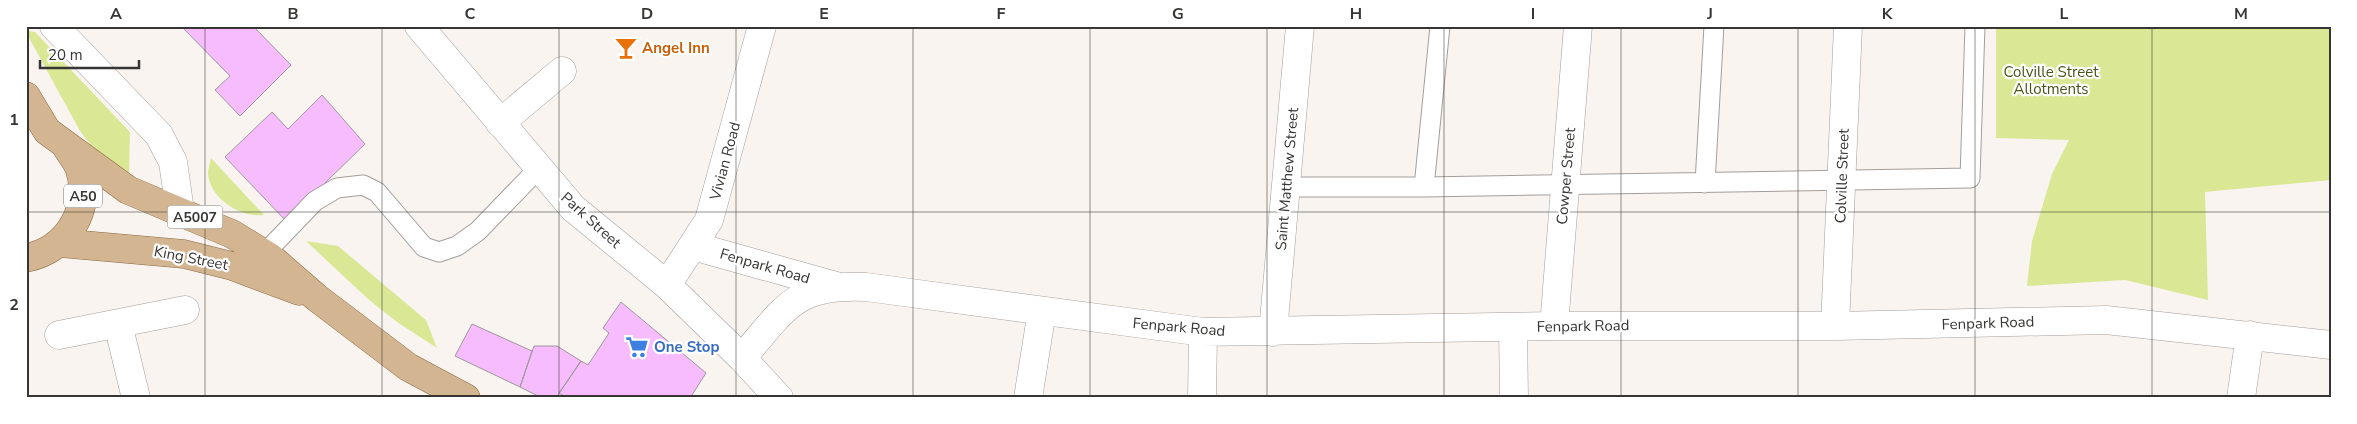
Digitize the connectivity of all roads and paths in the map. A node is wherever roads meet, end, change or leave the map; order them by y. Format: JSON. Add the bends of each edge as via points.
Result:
{"nodes":[{"id":1,"x":54,"y":26,"type":"edge"},
{"id":2,"x":419,"y":26,"type":"edge"},
{"id":3,"x":762,"y":26,"type":"edge"},
{"id":4,"x":1300,"y":26,"type":"edge"},
{"id":5,"x":1440,"y":26,"type":"edge"},
{"id":6,"x":1578,"y":26,"type":"edge"},
{"id":7,"x":1714,"y":26,"type":"edge"},
{"id":8,"x":1848,"y":26,"type":"edge"},
{"id":9,"x":1975,"y":26,"type":"edge"},
{"id":10,"x":562,"y":71,"type":"dead end"},
{"id":11,"x":26,"y":96,"type":"edge"},
{"id":12,"x":500,"y":123,"type":"junction"},
{"id":13,"x":47,"y":134,"type":"edge"},
{"id":14,"x":539,"y":168,"type":"junction"},
{"id":15,"x":1843,"y":181,"type":"junction"},
{"id":16,"x":1705,"y":183,"type":"junction"},
{"id":17,"x":1565,"y":184,"type":"junction"},
{"id":18,"x":1286,"y":187,"type":"junction"},
{"id":19,"x":1424,"y":187,"type":"junction"},
{"id":20,"x":180,"y":211,"type":"junction"},
{"id":21,"x":693,"y":246,"type":"junction"},
{"id":22,"x":264,"y":254,"type":"junction"},
{"id":23,"x":38,"y":258,"type":"edge"},
{"id":24,"x":667,"y":285,"type":"junction"},
{"id":25,"x":837,"y":286,"type":"junction"},
{"id":26,"x":317,"y":298,"type":"junction"},
{"id":27,"x":185,"y":310,"type":"dead end"},
{"id":28,"x":1042,"y":311,"type":"junction"},
{"id":29,"x":118,"y":324,"type":"junction"},
{"id":30,"x":1554,"y":326,"type":"junction"},
{"id":31,"x":1835,"y":326,"type":"junction"},
{"id":32,"x":1512,"y":328,"type":"junction"},
{"id":33,"x":1203,"y":332,"type":"junction"},
{"id":34,"x":1273,"y":332,"type":"junction"},
{"id":35,"x":59,"y":335,"type":"dead end"},
{"id":36,"x":2250,"y":335,"type":"junction"},
{"id":37,"x":2331,"y":345,"type":"edge"},
{"id":38,"x":742,"y":358,"type":"junction"},
{"id":39,"x":136,"y":398,"type":"edge"},
{"id":40,"x":466,"y":398,"type":"edge"},
{"id":41,"x":779,"y":398,"type":"edge"},
{"id":42,"x":1028,"y":398,"type":"edge"},
{"id":43,"x":1202,"y":398,"type":"edge"},
{"id":44,"x":1514,"y":398,"type":"edge"},
{"id":45,"x":2241,"y":398,"type":"edge"}],
"edges":[{"from":1,"to":20,"type":"street","via":[[159,135],[173,162]]},
{"from":2,"to":12,"type":"street","name":"Park Street"},
{"from":3,"to":21,"type":"street","name":"Vivian Road","via":[[709,220]]},
{"from":4,"to":18,"type":"street","name":"Saint Matthew Street"},
{"from":5,"to":19,"type":"lane"},
{"from":6,"to":17,"type":"street","name":"Cowper Street"},
{"from":7,"to":16,"type":"lane"},
{"from":8,"to":15,"type":"street","name":"Colville Street"},
{"from":9,"to":15,"type":"lane","via":[[1970,178]]},
{"from":10,"to":12,"type":"street"},
{"from":11,"to":13,"type":"main road","name":"King Street","number":"A50"},
{"from":12,"to":14,"type":"street","name":"Park Street"},
{"from":13,"to":20,"type":"main road","name":"King Street","number":"A5007","via":[[128,190]]},
{"from":13,"to":23,"type":"main road","name":"King Street","number":"A50","via":[[78,166],[83,196],[75,224]]},
{"from":14,"to":22,"type":"lane","via":[[478,231],[457,246],[438,252],[424,247],[377,192],[363,185],[336,188],[315,201]]},
{"from":14,"to":24,"type":"street","name":"Park Street","via":[[573,208]]},
{"from":15,"to":16,"type":"lane"},
{"from":15,"to":31,"type":"street","name":"Colville Street"},
{"from":16,"to":17,"type":"lane"},
{"from":17,"to":19,"type":"lane"},
{"from":17,"to":30,"type":"street","name":"Cowper Street"},
{"from":18,"to":19,"type":"lane"},
{"from":18,"to":34,"type":"street","name":"Saint Matthew Street"},
{"from":20,"to":22,"type":"main road","name":"King Street","number":"A5007","via":[[232,234]]},
{"from":21,"to":24,"type":"street","name":"Vivian Road"},
{"from":21,"to":25,"type":"street","name":"Fenpark Road"},
{"from":22,"to":26,"type":"main road","name":"King Street","number":"A5007"},
{"from":23,"to":26,"type":"main road","name":"King Street","number":"A5007","via":[[184,254],[232,266]]},
{"from":24,"to":38,"type":"street","name":"Park Street"},
{"from":25,"to":28,"type":"street","name":"Fenpark Road","via":[[866,287]]},
{"from":25,"to":38,"type":"street","name":"Fenpark Road","via":[[798,298],[783,310]]},
{"from":26,"to":40,"type":"main road","name":"King Street","number":"A5007","via":[[408,367]]},
{"from":27,"to":29,"type":"street"},
{"from":28,"to":33,"type":"street","name":"Fenpark Road"},
{"from":28,"to":42,"type":"street"},
{"from":29,"to":35,"type":"street"},
{"from":29,"to":39,"type":"street"},
{"from":30,"to":31,"type":"street","name":"Fenpark Road"},
{"from":30,"to":32,"type":"street","name":"Fenpark Road"},
{"from":31,"to":36,"type":"street","name":"Fenpark Road","via":[[2106,320]]},
{"from":32,"to":34,"type":"street","name":"Fenpark Road"},
{"from":32,"to":44,"type":"street"},
{"from":33,"to":34,"type":"street","name":"Fenpark Road"},
{"from":33,"to":43,"type":"street"},
{"from":36,"to":37,"type":"street","name":"Fenpark Road"},
{"from":36,"to":45,"type":"street"},
{"from":38,"to":41,"type":"street","name":"Park Street"}]}
